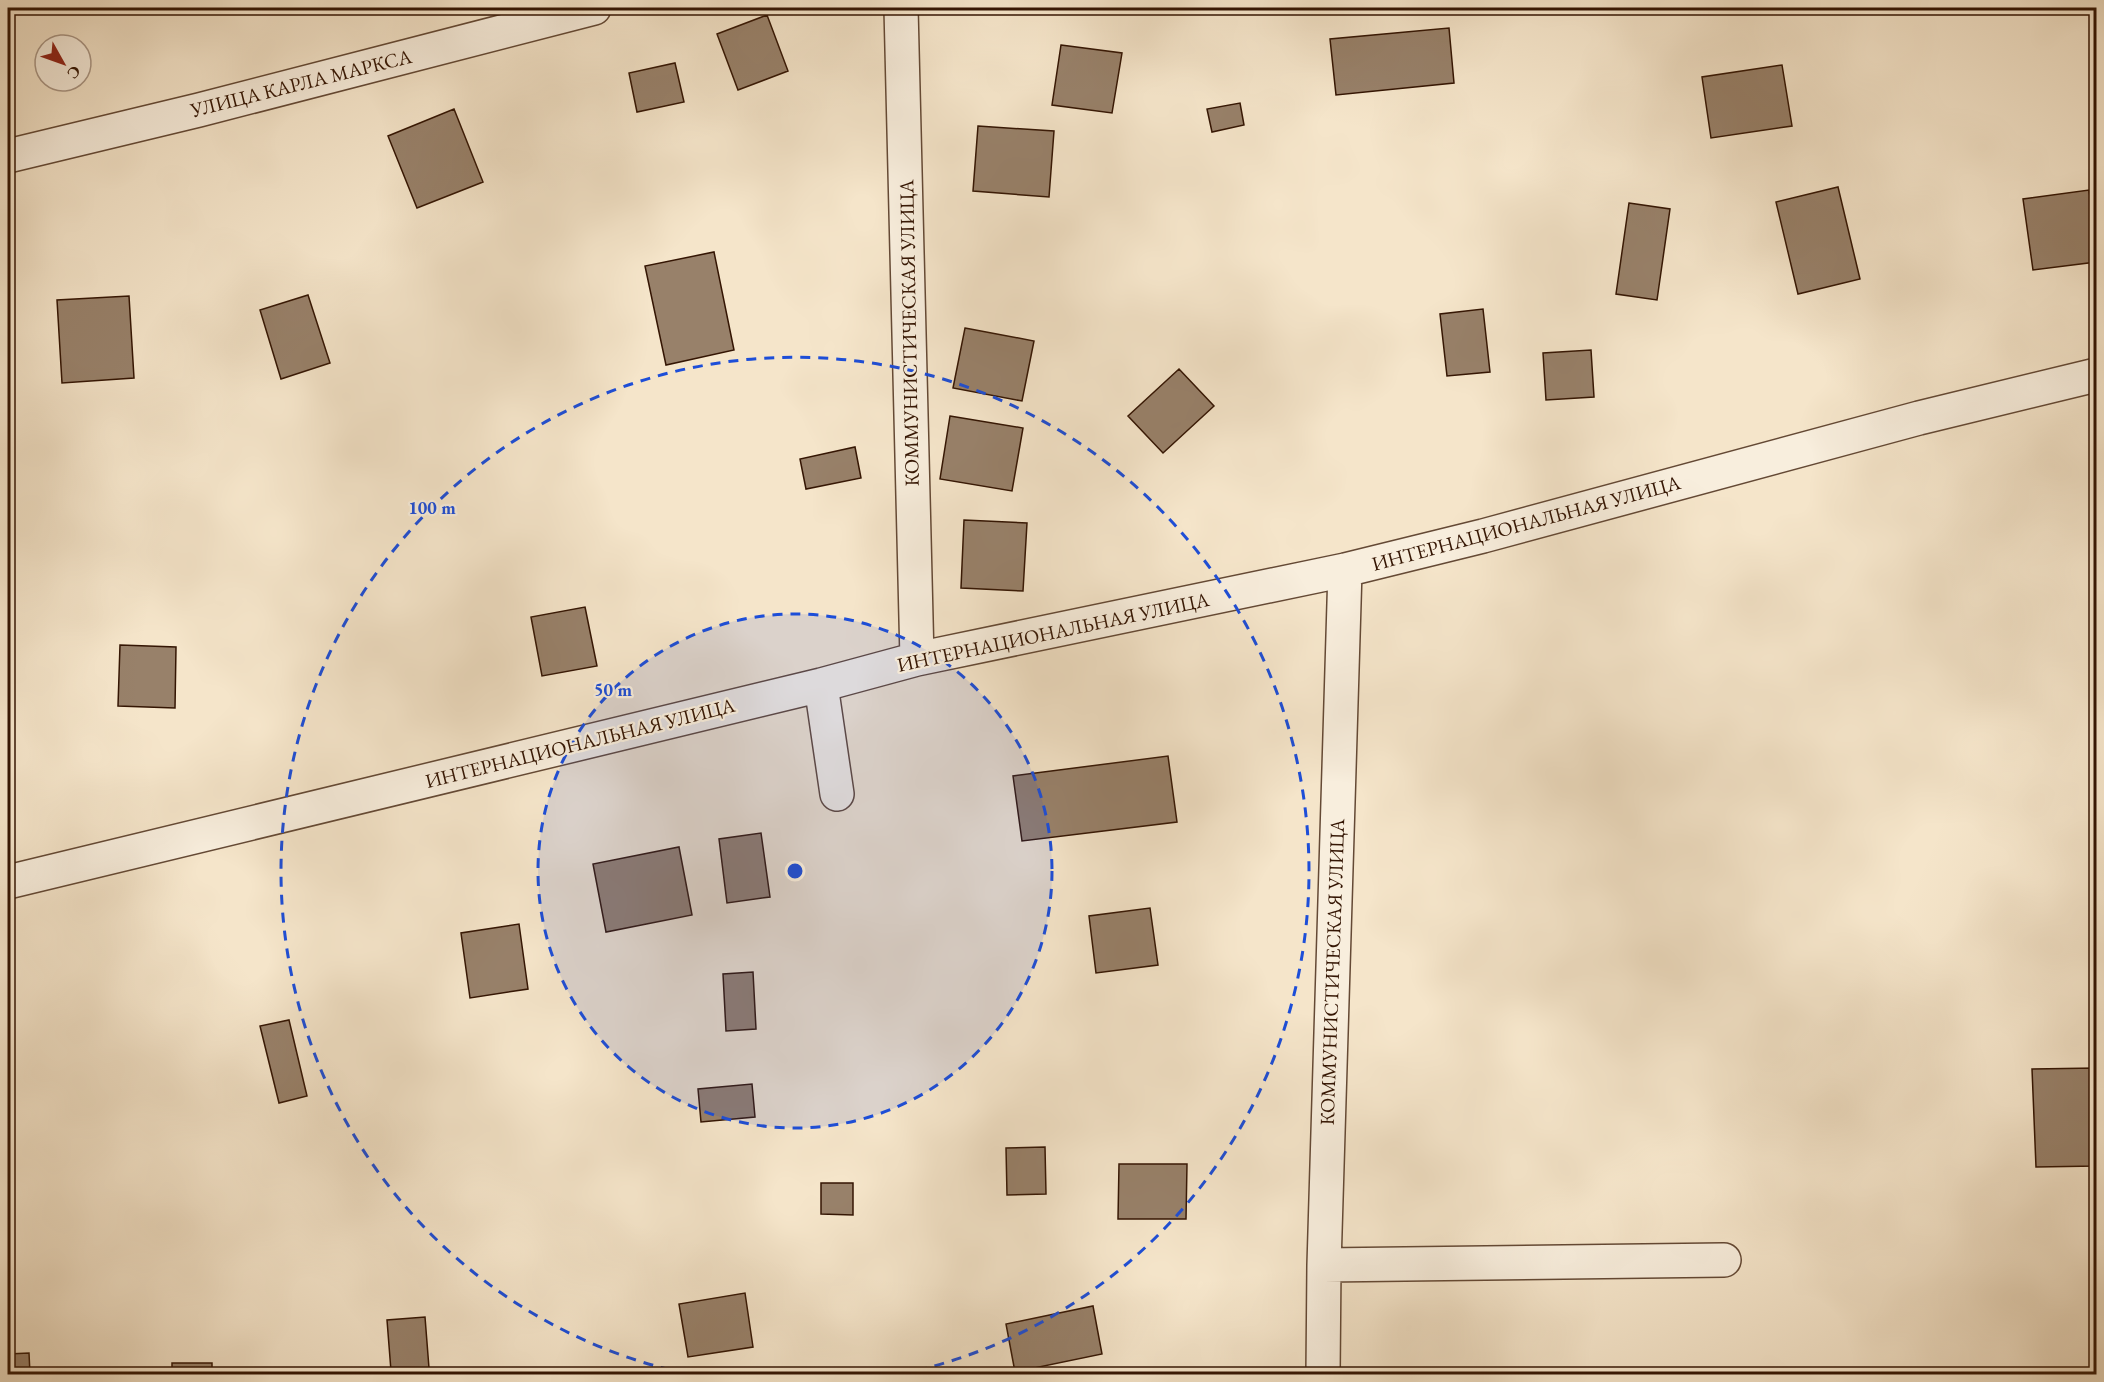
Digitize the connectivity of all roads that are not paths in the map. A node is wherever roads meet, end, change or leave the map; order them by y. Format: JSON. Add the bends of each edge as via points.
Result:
{"nodes":[{"id":1,"x":594,"y":8,"type":"edge"},
{"id":2,"x":901,"y":8,"type":"edge"},
{"id":3,"x":8,"y":156,"type":"edge"},
{"id":4,"x":2097,"y":375,"type":"edge"},
{"id":5,"x":1344,"y":570,"type":"junction"},
{"id":6,"x":917,"y":659,"type":"junction"},
{"id":7,"x":821,"y":685,"type":"junction"},
{"id":8,"x":837,"y":794,"type":"dead end"},
{"id":9,"x":8,"y":882,"type":"edge"},
{"id":10,"x":1724,"y":1260,"type":"dead end"},
{"id":11,"x":1324,"y":1265,"type":"junction"},
{"id":12,"x":1323,"y":1374,"type":"edge"}],
"edges":[{"from":1,"to":3,"type":"street","name":"УЛИЦА КАРЛА МАРКСА"},
{"from":2,"to":6,"type":"street","name":"КОММУНИСТИЧЕСКАЯ УЛИЦА"},
{"from":4,"to":5,"type":"street","name":"ИНТЕРНАЦИОНАЛЬНАЯ УЛИЦА"},
{"from":5,"to":6,"type":"street","name":"ИНТЕРНАЦИОНАЛЬНАЯ УЛИЦА"},
{"from":5,"to":11,"type":"street","name":"КОММУНИСТИЧЕСКАЯ УЛИЦА"},
{"from":6,"to":7,"type":"street","name":"ИНТЕРНАЦИОНАЛЬНАЯ УЛИЦА"},
{"from":7,"to":8,"type":"street"},
{"from":7,"to":9,"type":"street","name":"ИНТЕРНАЦИОНАЛЬНАЯ УЛИЦА"},
{"from":10,"to":11,"type":"street"},
{"from":11,"to":12,"type":"street","name":"КОММУНИСТИЧЕСКАЯ УЛИЦА"}]}
